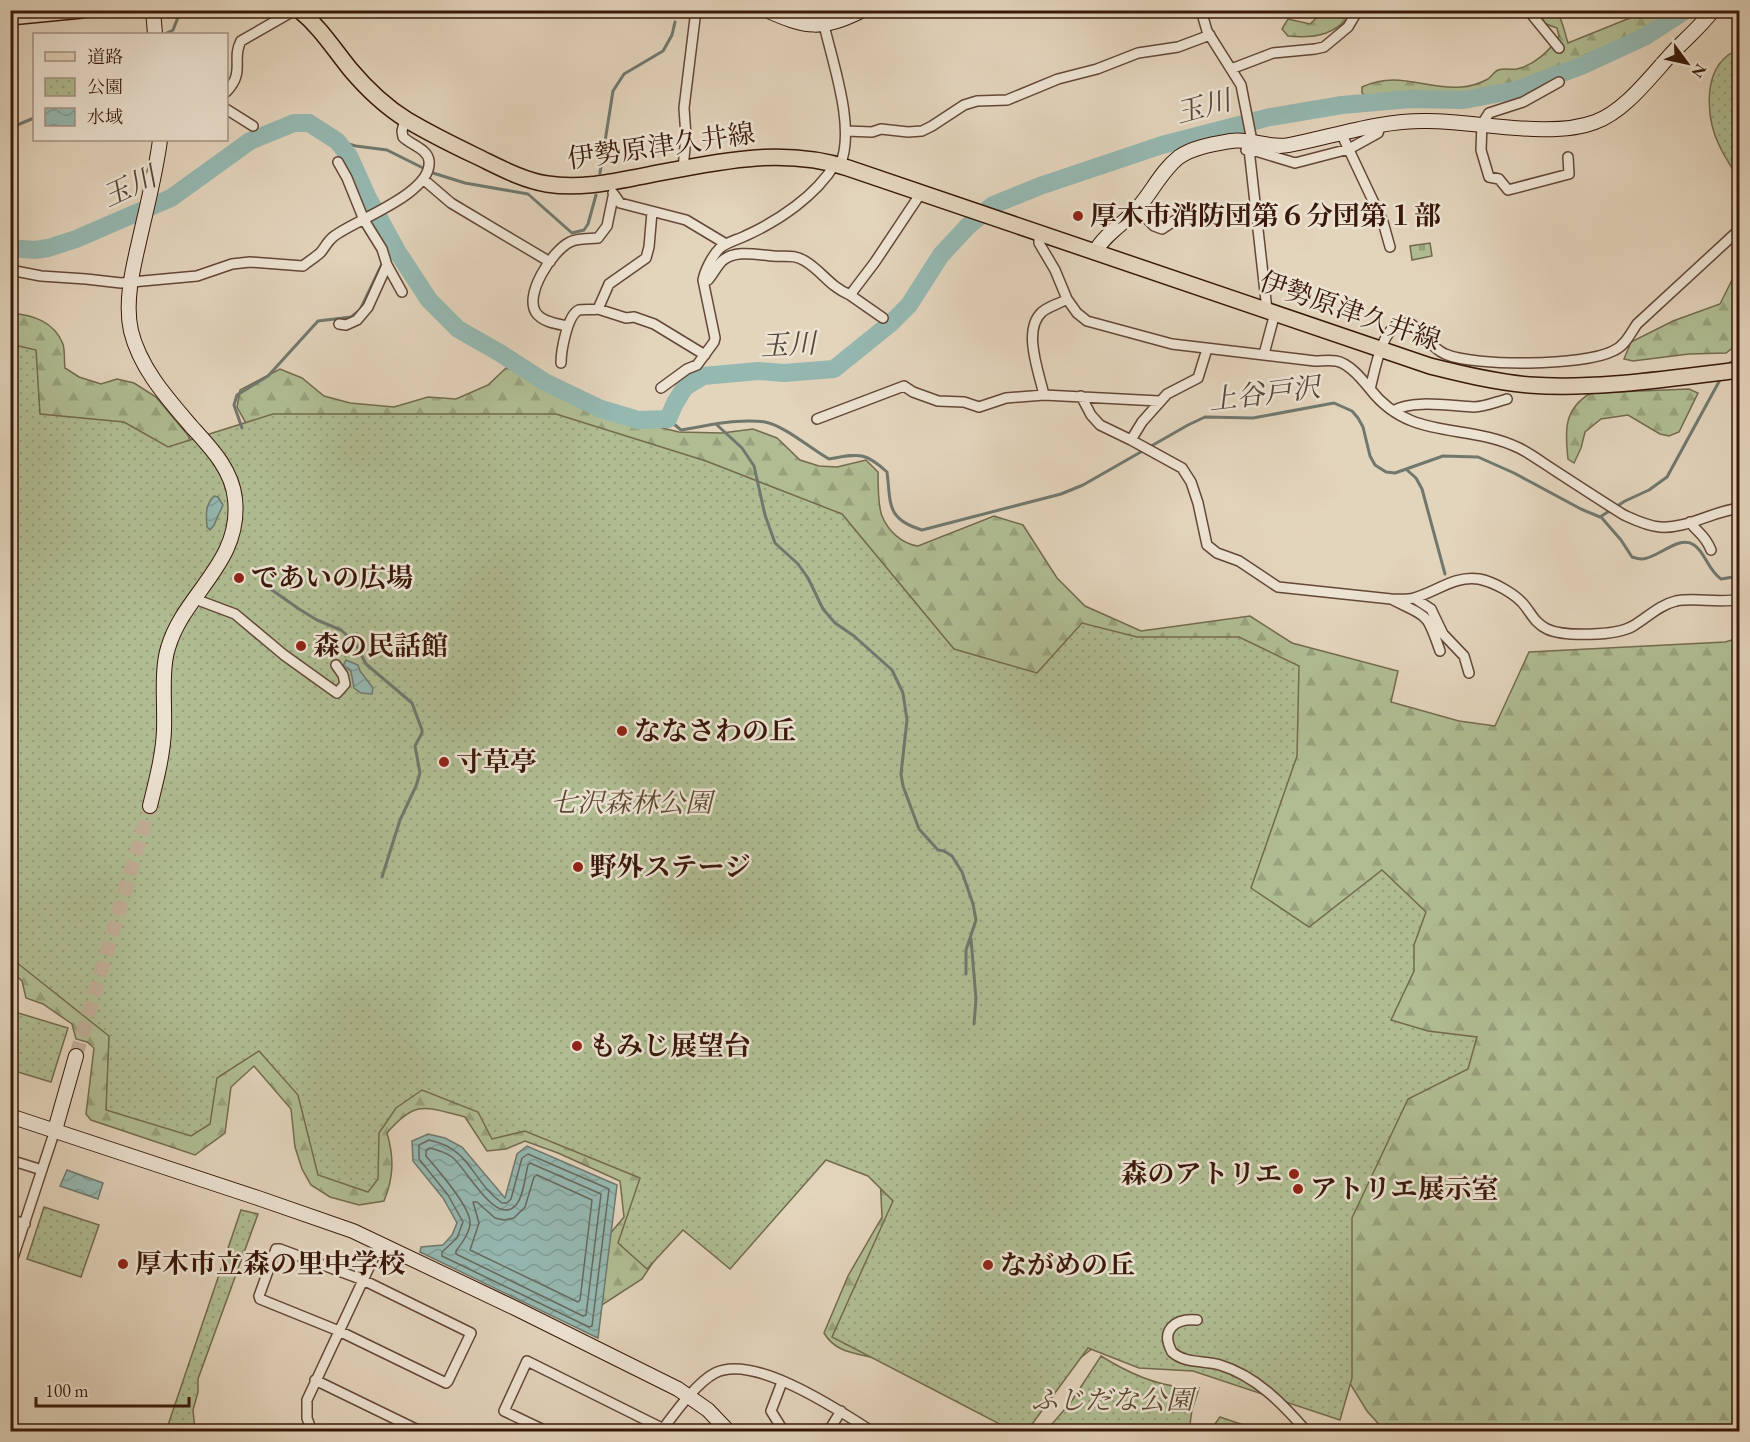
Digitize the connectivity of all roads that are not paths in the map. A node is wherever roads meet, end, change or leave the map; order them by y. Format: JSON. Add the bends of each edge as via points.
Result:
{"nodes":[{"id":1,"x":82,"y":10,"type":"edge"},
{"id":2,"x":153,"y":10,"type":"edge"},
{"id":3,"x":297,"y":10,"type":"edge"},
{"id":4,"x":696,"y":10,"type":"edge"},
{"id":5,"x":766,"y":10,"type":"edge"},
{"id":6,"x":1201,"y":10,"type":"edge"},
{"id":7,"x":1358,"y":10,"type":"edge"},
{"id":8,"x":1528,"y":10,"type":"edge"},
{"id":9,"x":1713,"y":10,"type":"edge"},
{"id":10,"x":860,"y":11,"type":"edge"},
{"id":11,"x":10,"y":17,"type":"edge"},
{"id":12,"x":824,"y":25,"type":"junction"},
{"id":13,"x":155,"y":31,"type":"edge"},
{"id":14,"x":1210,"y":35,"type":"junction"},
{"id":15,"x":1559,"y":48,"type":"dead end"},
{"id":16,"x":1231,"y":69,"type":"junction"},
{"id":17,"x":1559,"y":82,"type":"dead end"},
{"id":18,"x":228,"y":89,"type":"edge"},
{"id":19,"x":228,"y":110,"type":"edge"},
{"id":20,"x":405,"y":119,"type":"junction"},
{"id":21,"x":1381,"y":124,"type":"junction"},
{"id":22,"x":1482,"y":124,"type":"junction"},
{"id":23,"x":253,"y":126,"type":"dead end"},
{"id":24,"x":846,"y":131,"type":"junction"},
{"id":25,"x":1341,"y":133,"type":"junction"},
{"id":26,"x":160,"y":141,"type":"edge"},
{"id":27,"x":1249,"y":143,"type":"junction"},
{"id":28,"x":1349,"y":149,"type":"junction"},
{"id":29,"x":1568,"y":157,"type":"dead end"},
{"id":30,"x":338,"y":162,"type":"dead end"},
{"id":31,"x":837,"y":165,"type":"junction"},
{"id":32,"x":683,"y":169,"type":"junction"},
{"id":33,"x":426,"y":173,"type":"junction"},
{"id":34,"x":612,"y":189,"type":"junction"},
{"id":35,"x":921,"y":194,"type":"junction"},
{"id":36,"x":1188,"y":207,"type":"dead end"},
{"id":37,"x":1137,"y":209,"type":"junction"},
{"id":38,"x":652,"y":212,"type":"junction"},
{"id":39,"x":366,"y":219,"type":"junction"},
{"id":40,"x":1740,"y":229,"type":"edge"},
{"id":41,"x":1039,"y":233,"type":"junction"},
{"id":42,"x":726,"y":244,"type":"junction"},
{"id":43,"x":1390,"y":247,"type":"dead end"},
{"id":44,"x":1095,"y":252,"type":"junction"},
{"id":45,"x":550,"y":262,"type":"junction"},
{"id":46,"x":387,"y":265,"type":"junction"},
{"id":47,"x":10,"y":270,"type":"edge"},
{"id":48,"x":703,"y":280,"type":"junction"},
{"id":49,"x":131,"y":282,"type":"junction"},
{"id":50,"x":402,"y":292,"type":"dead end"},
{"id":51,"x":850,"y":295,"type":"junction"},
{"id":52,"x":1067,"y":299,"type":"junction"},
{"id":53,"x":598,"y":309,"type":"junction"},
{"id":54,"x":1271,"y":312,"type":"junction"},
{"id":55,"x":883,"y":318,"type":"dead end"},
{"id":56,"x":339,"y":324,"type":"dead end"},
{"id":57,"x":567,"y":326,"type":"junction"},
{"id":58,"x":1207,"y":349,"type":"junction"},
{"id":59,"x":1381,"y":350,"type":"junction"},
{"id":60,"x":1264,"y":354,"type":"junction"},
{"id":61,"x":705,"y":355,"type":"junction"},
{"id":62,"x":561,"y":363,"type":"dead end"},
{"id":63,"x":697,"y":365,"type":"junction"},
{"id":64,"x":1740,"y":370,"type":"edge"},
{"id":65,"x":691,"y":375,"type":"dead end"},
{"id":66,"x":661,"y":388,"type":"dead end"},
{"id":67,"x":1370,"y":389,"type":"junction"},
{"id":68,"x":1044,"y":394,"type":"junction"},
{"id":69,"x":1082,"y":396,"type":"junction"},
{"id":70,"x":1507,"y":399,"type":"dead end"},
{"id":71,"x":1160,"y":401,"type":"junction"},
{"id":72,"x":1393,"y":411,"type":"junction"},
{"id":73,"x":828,"y":426,"type":"dead end"},
{"id":74,"x":1135,"y":442,"type":"junction"},
{"id":75,"x":1740,"y":508,"type":"edge"},
{"id":76,"x":1690,"y":522,"type":"junction"},
{"id":77,"x":1711,"y":550,"type":"dead end"},
{"id":78,"x":1414,"y":598,"type":"junction"},
{"id":79,"x":195,"y":599,"type":"junction"},
{"id":80,"x":1391,"y":599,"type":"junction"},
{"id":81,"x":1740,"y":599,"type":"edge"},
{"id":82,"x":1440,"y":651,"type":"dead end"},
{"id":83,"x":336,"y":665,"type":"dead end"},
{"id":84,"x":1469,"y":673,"type":"dead end"},
{"id":85,"x":150,"y":806,"type":"tunnel mouth"},
{"id":86,"x":76,"y":1056,"type":"tunnel mouth"},
{"id":87,"x":10,"y":1116,"type":"edge"},
{"id":88,"x":56,"y":1130,"type":"junction"},
{"id":89,"x":10,"y":1160,"type":"edge"},
{"id":90,"x":42,"y":1170,"type":"junction"},
{"id":91,"x":10,"y":1219,"type":"edge"},
{"id":92,"x":25,"y":1224,"type":"junction"},
{"id":93,"x":380,"y":1244,"type":"junction"},
{"id":94,"x":10,"y":1267,"type":"edge"},
{"id":95,"x":363,"y":1280,"type":"junction"},
{"id":96,"x":1197,"y":1320,"type":"dead end"},
{"id":97,"x":339,"y":1331,"type":"junction"},
{"id":98,"x":315,"y":1380,"type":"junction"},
{"id":99,"x":783,"y":1382,"type":"junction"},
{"id":100,"x":690,"y":1396,"type":"junction"},
{"id":101,"x":841,"y":1411,"type":"junction"},
{"id":102,"x":665,"y":1430,"type":"edge"},
{"id":103,"x":312,"y":1431,"type":"edge"},
{"id":104,"x":422,"y":1431,"type":"edge"},
{"id":105,"x":548,"y":1431,"type":"edge"},
{"id":106,"x":729,"y":1431,"type":"edge"},
{"id":107,"x":784,"y":1431,"type":"edge"},
{"id":108,"x":828,"y":1431,"type":"edge"},
{"id":109,"x":873,"y":1431,"type":"edge"},
{"id":110,"x":1307,"y":1431,"type":"edge"}],
"edges":[{"from":1,"to":11,"type":"main road"},
{"from":2,"to":13,"type":"street"},
{"from":3,"to":18,"type":"street","via":[[241,41],[238,76]]},
{"from":3,"to":20,"type":"main road","name":"伊勢原津久井線","via":[[317,26],[365,86]]},
{"from":4,"to":32,"type":"street","via":[[684,108]]},
{"from":5,"to":12,"type":"street","via":[[798,23]]},
{"from":6,"to":14,"type":"street"},
{"from":7,"to":16,"type":"street","via":[[1348,27],[1324,47],[1273,53]]},
{"from":8,"to":15,"type":"street"},
{"from":9,"to":22,"type":"street","via":[[1623,106],[1595,123],[1548,129]]},
{"from":10,"to":12,"type":"street"},
{"from":12,"to":24,"type":"street"},
{"from":14,"to":16,"type":"street"},
{"from":14,"to":24,"type":"street","via":[[1178,47],[1138,53],[1007,100],[964,105],[922,130]]},
{"from":16,"to":27,"type":"street","via":[[1241,85]]},
{"from":17,"to":22,"type":"street","via":[[1523,102],[1489,113]]},
{"from":19,"to":23,"type":"street"},
{"from":20,"to":33,"type":"street","via":[[403,137],[428,155]]},
{"from":20,"to":34,"type":"main road","name":"伊勢原津久井線","via":[[527,179]]},
{"from":21,"to":22,"type":"street"},
{"from":21,"to":25,"type":"street"},
{"from":21,"to":28,"type":"street","via":[[1378,133]]},
{"from":22,"to":29,"type":"street","via":[[1481,150],[1489,177],[1499,179],[1508,190],[1569,174]]},
{"from":24,"to":31,"type":"street","via":[[845,154]]},
{"from":25,"to":27,"type":"street","via":[[1278,147]]},
{"from":25,"to":28,"type":"street"},
{"from":26,"to":49,"type":"street"},
{"from":27,"to":28,"type":"street","via":[[1295,164]]},
{"from":27,"to":37,"type":"street","via":[[1213,145],[1179,157]]},
{"from":27,"to":54,"type":"street","via":[[1260,260]]},
{"from":28,"to":43,"type":"street","via":[[1383,222]]},
{"from":30,"to":39,"type":"street"},
{"from":31,"to":32,"type":"main road","name":"伊勢原津久井線","via":[[773,156]]},
{"from":31,"to":35,"type":"main road","name":"伊勢原津久井線"},
{"from":31,"to":42,"type":"street","via":[[795,205]]},
{"from":32,"to":34,"type":"main road","name":"伊勢原津久井線"},
{"from":33,"to":39,"type":"street","via":[[400,199]]},
{"from":33,"to":45,"type":"street","via":[[451,203]]},
{"from":34,"to":38,"type":"street","via":[[620,203]]},
{"from":34,"to":45,"type":"street","via":[[607,226],[598,238],[570,241]]},
{"from":35,"to":41,"type":"main road","name":"伊勢原津久井線"},
{"from":35,"to":51,"type":"street"},
{"from":36,"to":37,"type":"street","via":[[1162,229]]},
{"from":37,"to":44,"type":"street"},
{"from":38,"to":42,"type":"street","via":[[686,220]]},
{"from":38,"to":53,"type":"street","via":[[646,258],[609,284]]},
{"from":39,"to":46,"type":"street"},
{"from":39,"to":49,"type":"street","via":[[333,237],[303,266],[250,262],[197,276]]},
{"from":40,"to":59,"type":"street","via":[[1637,324],[1624,343],[1602,356],[1548,363],[1460,358],[1434,348],[1416,327],[1404,322],[1390,329]]},
{"from":41,"to":44,"type":"main road","name":"伊勢原津久井線"},
{"from":41,"to":52,"type":"street","via":[[1039,243]]},
{"from":42,"to":48,"type":"street","via":[[712,259]]},
{"from":44,"to":54,"type":"main road","name":"伊勢原津久井線"},
{"from":45,"to":57,"type":"street","via":[[532,297],[535,311],[544,319]]},
{"from":46,"to":50,"type":"street"},
{"from":46,"to":56,"type":"street","via":[[363,314],[346,325]]},
{"from":47,"to":49,"type":"street","via":[[52,278]]},
{"from":48,"to":51,"type":"street","via":[[708,280],[723,260],[733,256],[791,255],[807,262],[834,287]]},
{"from":48,"to":61,"type":"street","via":[[715,338]]},
{"from":49,"to":79,"type":"street","via":[[130,328],[141,358],[157,385],[222,463],[235,498],[231,543]]},
{"from":51,"to":55,"type":"street"},
{"from":52,"to":58,"type":"street","via":[[1087,321],[1160,342]]},
{"from":52,"to":68,"type":"street","via":[[1041,312],[1035,321],[1033,350]]},
{"from":53,"to":57,"type":"street","via":[[579,310]]},
{"from":53,"to":61,"type":"street","via":[[654,324]]},
{"from":54,"to":59,"type":"main road","name":"伊勢原津久井線"},
{"from":54,"to":60,"type":"street"},
{"from":57,"to":62,"type":"street"},
{"from":58,"to":60,"type":"street"},
{"from":58,"to":71,"type":"street","via":[[1198,378]]},
{"from":59,"to":64,"type":"main road","name":"伊勢原津久井線","via":[[1462,374],[1527,385],[1589,386]]},
{"from":59,"to":67,"type":"street"},
{"from":60,"to":67,"type":"street","via":[[1341,362]]},
{"from":61,"to":63,"type":"street"},
{"from":63,"to":65,"type":"street"},
{"from":63,"to":66,"type":"street"},
{"from":67,"to":72,"type":"street"},
{"from":68,"to":69,"type":"street"},
{"from":68,"to":73,"type":"street","via":[[1006,398],[979,407],[938,401],[904,386],[874,403],[820,418]]},
{"from":69,"to":71,"type":"street"},
{"from":69,"to":74,"type":"street","via":[[1100,425]]},
{"from":70,"to":72,"type":"street","via":[[1476,407],[1400,406]]},
{"from":71,"to":74,"type":"street","via":[[1135,432]]},
{"from":72,"to":76,"type":"street","via":[[1405,420],[1490,438],[1521,449],[1642,524],[1665,527]]},
{"from":74,"to":80,"type":"street","via":[[1187,474],[1207,545],[1217,553],[1239,561],[1278,586]]},
{"from":75,"to":76,"type":"street"},
{"from":76,"to":77,"type":"street","via":[[1706,537]]},
{"from":78,"to":80,"type":"street"},
{"from":78,"to":81,"type":"street","via":[[1449,582],[1480,579],[1519,600],[1532,618],[1547,629],[1581,634],[1630,628],[1666,604],[1679,601]]},
{"from":78,"to":84,"type":"street","via":[[1431,609],[1443,634],[1464,656]]},
{"from":79,"to":83,"type":"street","via":[[235,614],[337,693],[345,684]]},
{"from":79,"to":85,"type":"street","via":[[167,649],[164,733]]},
{"from":80,"to":82,"type":"street","via":[[1424,615]]},
{"from":86,"to":88,"type":"street"},
{"from":87,"to":88,"type":"street"},
{"from":88,"to":90,"type":"street"},
{"from":88,"to":93,"type":"street","via":[[302,1213]]},
{"from":89,"to":90,"type":"street"},
{"from":90,"to":92,"type":"street"},
{"from":91,"to":92,"type":"street"},
{"from":92,"to":94,"type":"street"},
{"from":93,"to":95,"type":"street"},
{"from":93,"to":100,"type":"street"},
{"from":95,"to":97,"type":"street"},
{"from":95,"to":97,"type":"street","via":[[276,1249],[260,1299]]},
{"from":95,"to":97,"type":"street","via":[[471,1333],[446,1383]]},
{"from":96,"to":110,"type":"street","via":[[1186,1319],[1173,1325],[1168,1338],[1172,1352],[1184,1360],[1234,1370],[1254,1382]]},
{"from":97,"to":98,"type":"street"},
{"from":98,"to":103,"type":"street","via":[[307,1400]]},
{"from":98,"to":104,"type":"street"},
{"from":99,"to":100,"type":"street","via":[[736,1368],[714,1373]]},
{"from":99,"to":101,"type":"street"},
{"from":99,"to":107,"type":"street","via":[[771,1411]]},
{"from":100,"to":102,"type":"street"},
{"from":100,"to":106,"type":"street"},
{"from":101,"to":108,"type":"street"},
{"from":101,"to":109,"type":"street"},
{"from":102,"to":105,"type":"street","via":[[527,1361],[504,1411]]}]}
